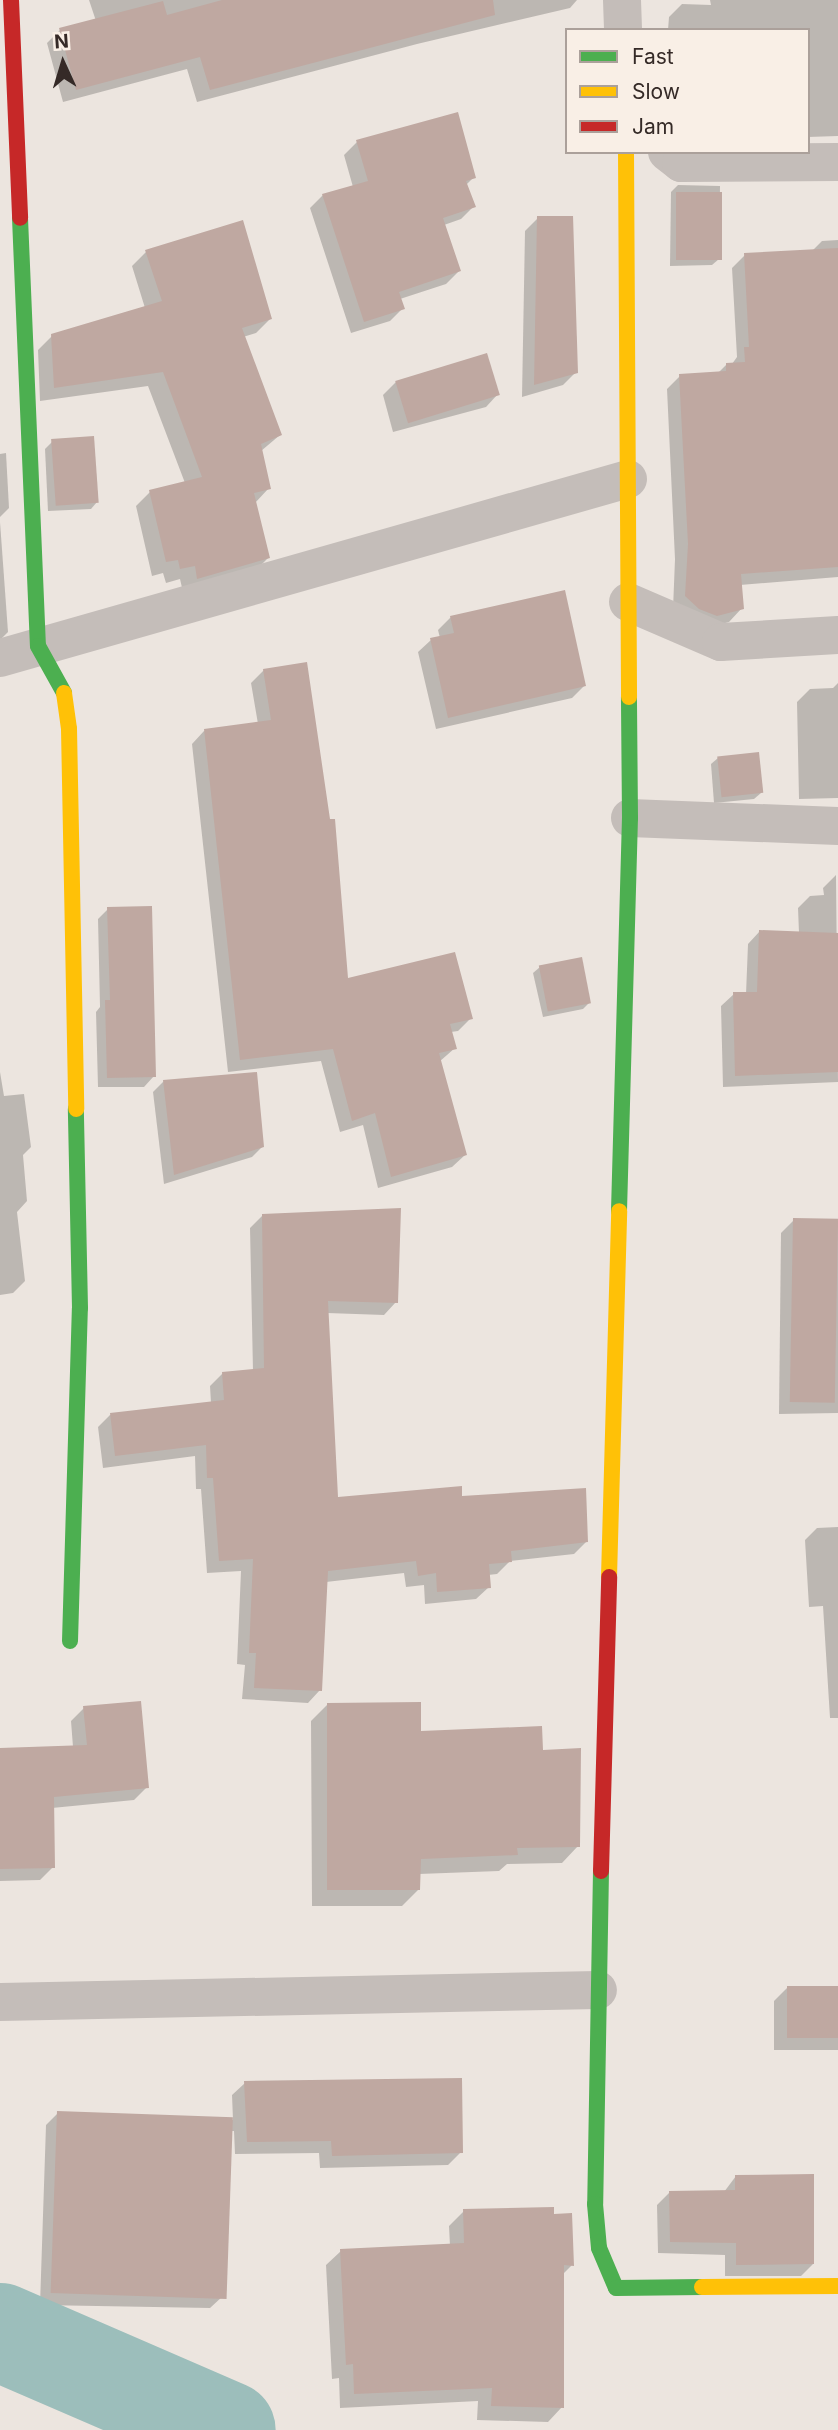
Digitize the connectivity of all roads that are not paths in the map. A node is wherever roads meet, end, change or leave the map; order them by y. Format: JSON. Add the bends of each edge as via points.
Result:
{"nodes":[{"id":1,"x":11,"y":0,"type":"edge"},
{"id":2,"x":622,"y":0,"type":"edge"},
{"id":3,"x":623,"y":28,"type":"edge"},
{"id":4,"x":626,"y":154,"type":"edge"},
{"id":5,"x":670,"y":154,"type":"edge"},
{"id":6,"x":838,"y":162,"type":"edge"},
{"id":7,"x":628,"y":479,"type":"junction"},
{"id":8,"x":628,"y":603,"type":"junction"},
{"id":9,"x":838,"y":635,"type":"edge"},
{"id":10,"x":38,"y":646,"type":"junction"},
{"id":11,"x":0,"y":658,"type":"edge"},
{"id":12,"x":630,"y":818,"type":"junction"},
{"id":13,"x":838,"y":826,"type":"edge"},
{"id":14,"x":70,"y":1641,"type":"dead end"},
{"id":15,"x":598,"y":1990,"type":"junction"},
{"id":16,"x":0,"y":2002,"type":"edge"},
{"id":17,"x":838,"y":2286,"type":"edge"}],
"edges":[{"from":1,"to":10,"type":"street"},
{"from":2,"to":3,"type":"street"},
{"from":4,"to":7,"type":"street"},
{"from":5,"to":6,"type":"street","via":[[681,163]]},
{"from":7,"to":8,"type":"street"},
{"from":7,"to":10,"type":"street"},
{"from":8,"to":9,"type":"street","via":[[721,642]]},
{"from":8,"to":12,"type":"street"},
{"from":10,"to":11,"type":"street"},
{"from":10,"to":14,"type":"street","via":[[64,691],[69,729],[80,1308]]},
{"from":12,"to":13,"type":"street"},
{"from":12,"to":15,"type":"street"},
{"from":15,"to":16,"type":"street"},
{"from":15,"to":17,"type":"street","via":[[595,2204],[599,2248],[616,2288]]}]}
